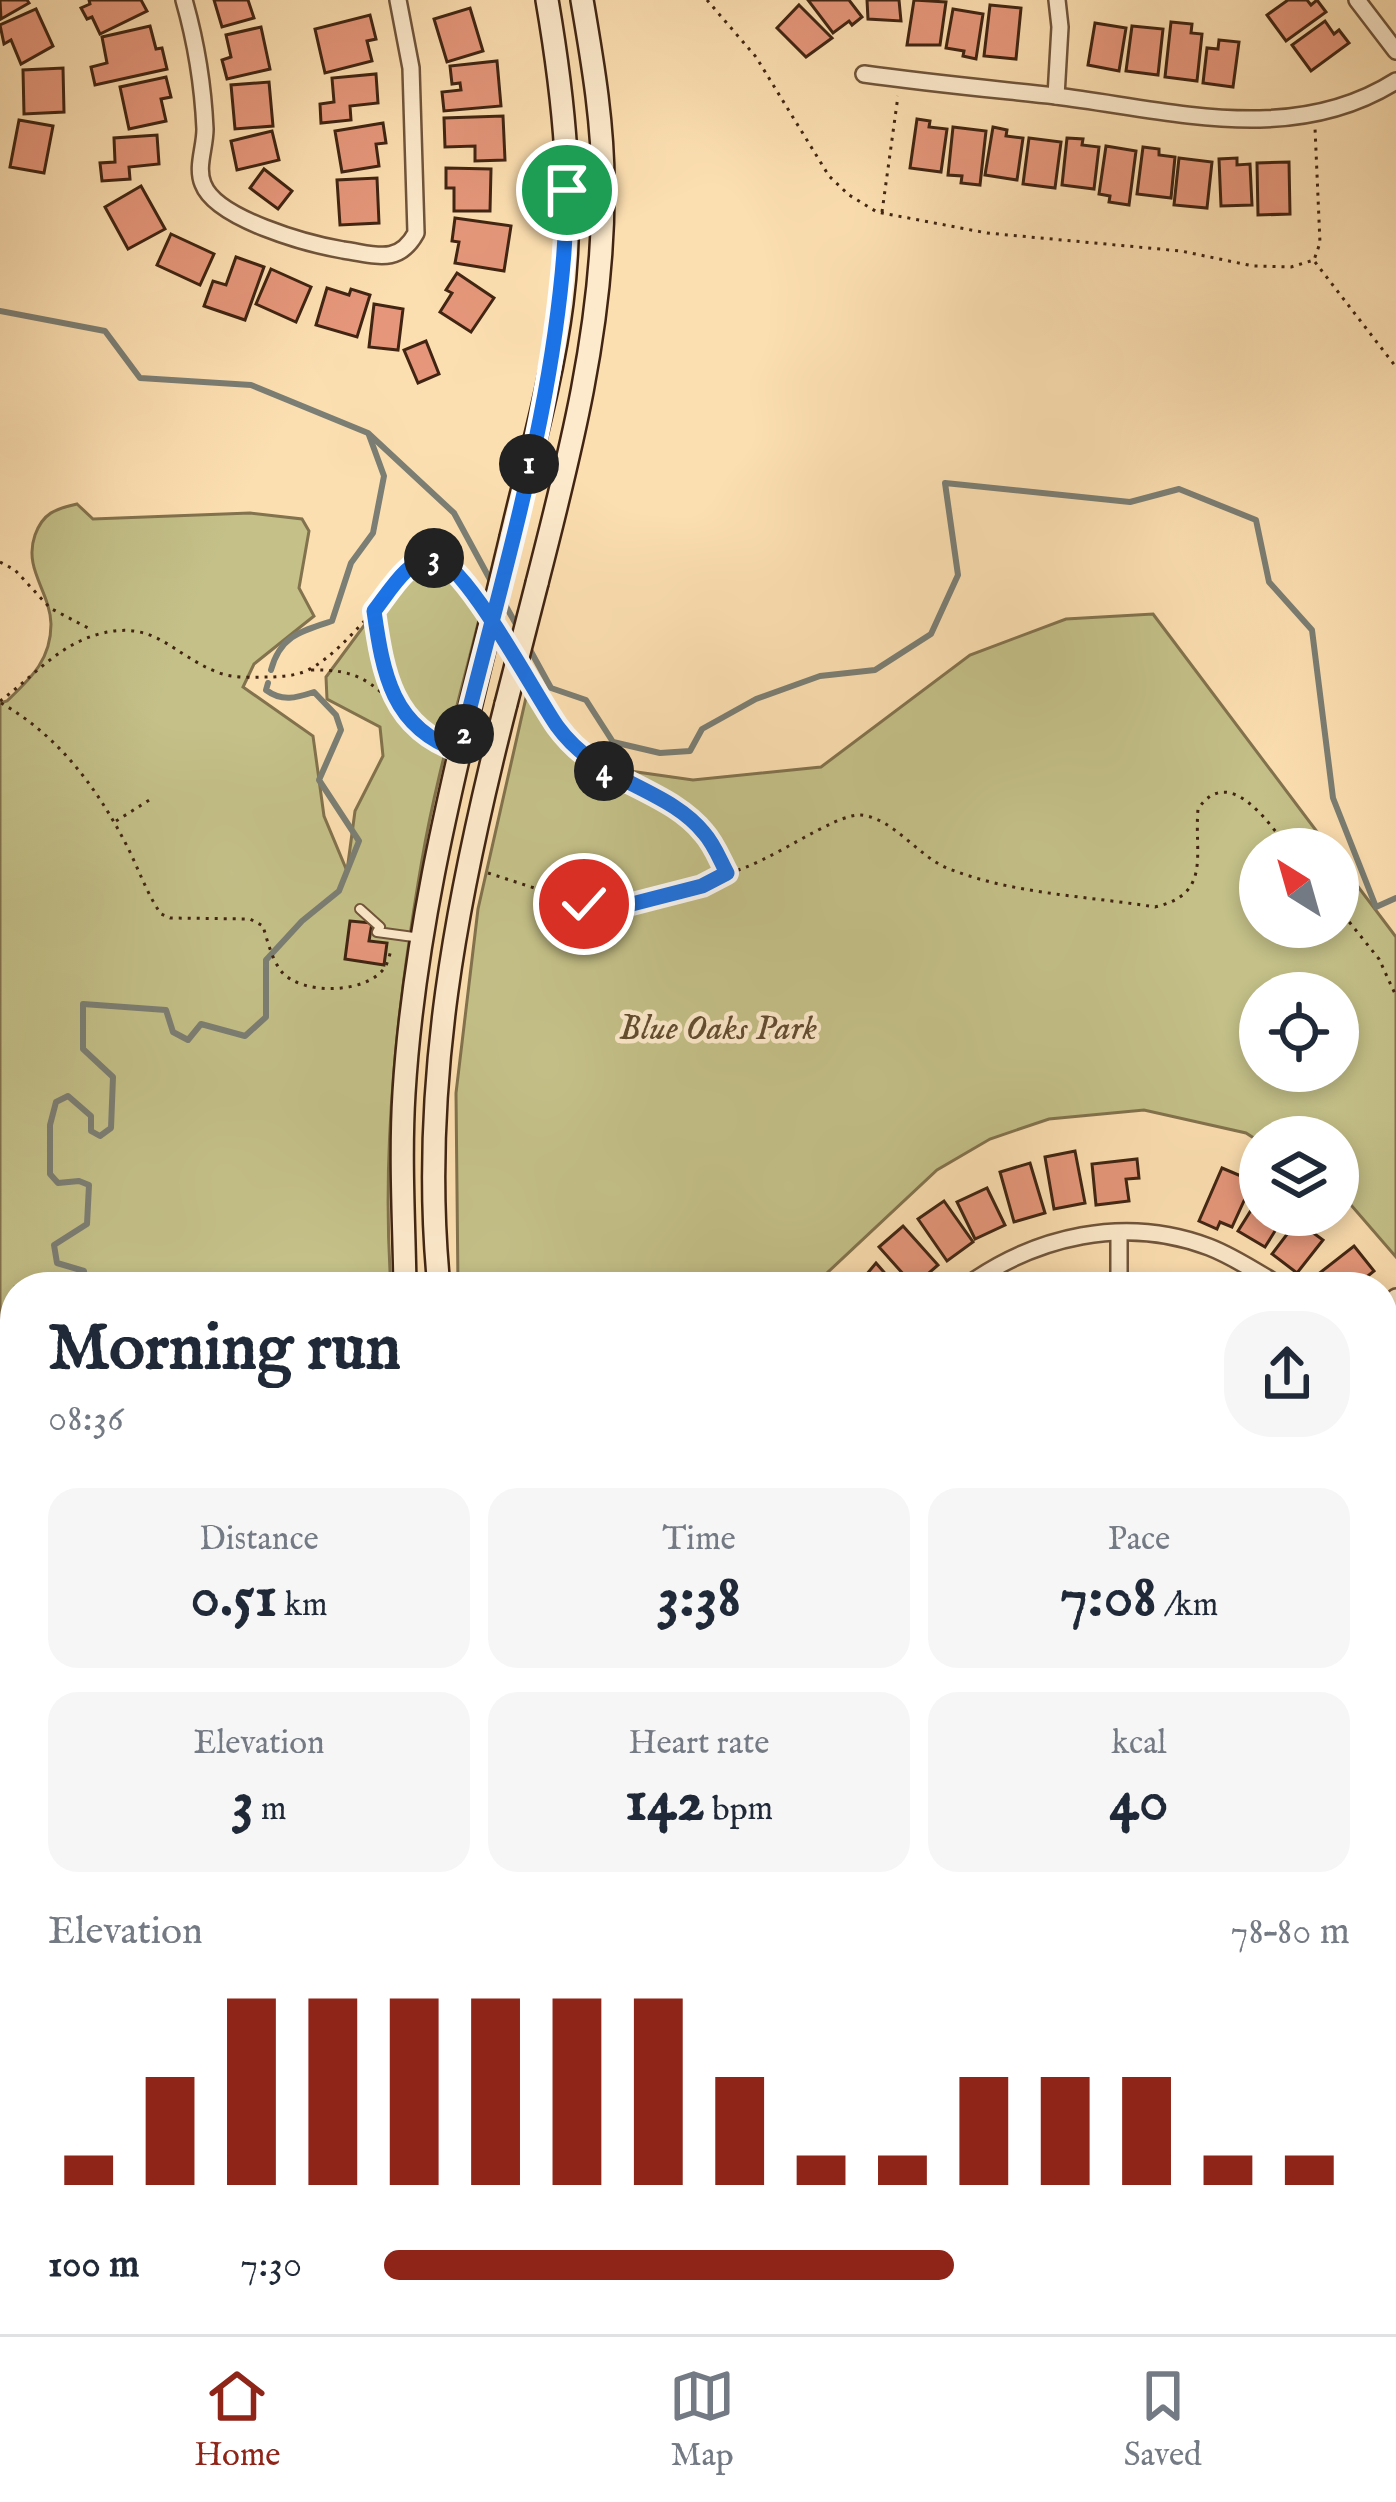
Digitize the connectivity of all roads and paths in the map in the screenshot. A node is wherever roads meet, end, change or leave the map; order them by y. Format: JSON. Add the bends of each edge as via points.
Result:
{"nodes":[{"id":1,"x":184,"y":0,"type":"edge"},
{"id":2,"x":398,"y":0,"type":"edge"},
{"id":3,"x":547,"y":0,"type":"edge"},
{"id":4,"x":583,"y":0,"type":"edge"},
{"id":5,"x":707,"y":0,"type":"edge"},
{"id":6,"x":1057,"y":0,"type":"edge"},
{"id":7,"x":1358,"y":0,"type":"edge"},
{"id":8,"x":1396,"y":51,"type":"edge"},
{"id":9,"x":864,"y":74,"type":"dead end"},
{"id":10,"x":901,"y":80,"type":"junction"},
{"id":11,"x":1396,"y":81,"type":"edge"},
{"id":12,"x":1056,"y":96,"type":"junction"},
{"id":13,"x":1315,"y":114,"type":"junction"},
{"id":14,"x":881,"y":213,"type":"junction"},
{"id":15,"x":1314,"y":260,"type":"junction"},
{"id":16,"x":1396,"y":367,"type":"edge"},
{"id":17,"x":0,"y":562,"type":"edge"},
{"id":18,"x":477,"y":598,"type":"dead end"},
{"id":19,"x":374,"y":611,"type":"junction"},
{"id":20,"x":90,"y":629,"type":"dead end"},
{"id":21,"x":309,"y":670,"type":"junction"},
{"id":22,"x":531,"y":686,"type":"dead end"},
{"id":23,"x":0,"y":701,"type":"edge"},
{"id":24,"x":405,"y":715,"type":"junction"},
{"id":25,"x":459,"y":751,"type":"junction"},
{"id":26,"x":151,"y":799,"type":"dead end"},
{"id":27,"x":115,"y":821,"type":"junction"},
{"id":28,"x":1271,"y":828,"type":"edge"},
{"id":29,"x":466,"y":868,"type":"junction"},
{"id":30,"x":727,"y":873,"type":"junction"},
{"id":31,"x":360,"y":909,"type":"dead end"},
{"id":32,"x":1359,"y":934,"type":"edge"},
{"id":33,"x":393,"y":935,"type":"junction"},
{"id":34,"x":422,"y":939,"type":"junction"},
{"id":35,"x":1396,"y":996,"type":"edge"},
{"id":36,"x":1119,"y":1233,"type":"junction"},
{"id":37,"x":405,"y":1272,"type":"edge"},
{"id":38,"x":437,"y":1272,"type":"edge"},
{"id":39,"x":986,"y":1272,"type":"edge"},
{"id":40,"x":1119,"y":1272,"type":"edge"},
{"id":41,"x":1255,"y":1272,"type":"edge"}],
"edges":[{"from":1,"to":2,"type":"street","via":[[203,93],[204,190],[275,234],[390,256],[408,249],[416,233],[411,68]]},
{"from":3,"to":25,"type":"main road","bridge":true,"via":[[563,117],[562,305]]},
{"from":4,"to":29,"type":"main road","bridge":true,"via":[[602,154],[597,292],[577,426]]},
{"from":5,"to":14,"type":"path","via":[[756,57],[830,176]]},
{"from":6,"to":12,"type":"street"},
{"from":7,"to":8,"type":"street"},
{"from":9,"to":10,"type":"street"},
{"from":10,"to":12,"type":"street"},
{"from":10,"to":14,"type":"path"},
{"from":11,"to":13,"type":"street"},
{"from":12,"to":13,"type":"street","via":[[1232,120]]},
{"from":13,"to":15,"type":"path"},
{"from":14,"to":15,"type":"path","via":[[1253,266]]},
{"from":15,"to":16,"type":"path"},
{"from":17,"to":20,"type":"path","via":[[50,608]]},
{"from":18,"to":19,"type":"path","via":[[451,564],[435,558],[405,573]]},
{"from":19,"to":21,"type":"path"},
{"from":19,"to":24,"type":"path","via":[[382,665]]},
{"from":21,"to":23,"type":"path","via":[[220,674],[166,639],[118,630],[67,648]]},
{"from":21,"to":24,"type":"path","via":[[371,681]]},
{"from":22,"to":30,"type":"path","via":[[575,750],[682,813]]},
{"from":23,"to":27,"type":"path","via":[[44,730]]},
{"from":24,"to":25,"type":"path","via":[[435,743]]},
{"from":25,"to":34,"type":"main road"},
{"from":26,"to":27,"type":"path"},
{"from":27,"to":33,"type":"path","via":[[161,914],[250,919],[263,926],[280,970],[302,988],[369,982],[385,968]]},
{"from":28,"to":30,"type":"path","via":[[1247,801],[1216,792],[1198,809],[1188,894],[1154,907],[988,882],[942,866],[859,814]]},
{"from":29,"to":30,"type":"path","via":[[605,907],[662,898]]},
{"from":29,"to":38,"type":"main road","via":[[434,1097]]},
{"from":31,"to":33,"type":"lane","via":[[377,932]]},
{"from":32,"to":35,"type":"path"},
{"from":33,"to":34,"type":"lane"},
{"from":34,"to":37,"type":"main road","via":[[404,1096]]},
{"from":36,"to":39,"type":"street","via":[[1032,1247]]},
{"from":36,"to":40,"type":"street"},
{"from":36,"to":41,"type":"street","via":[[1209,1246]]}]}
